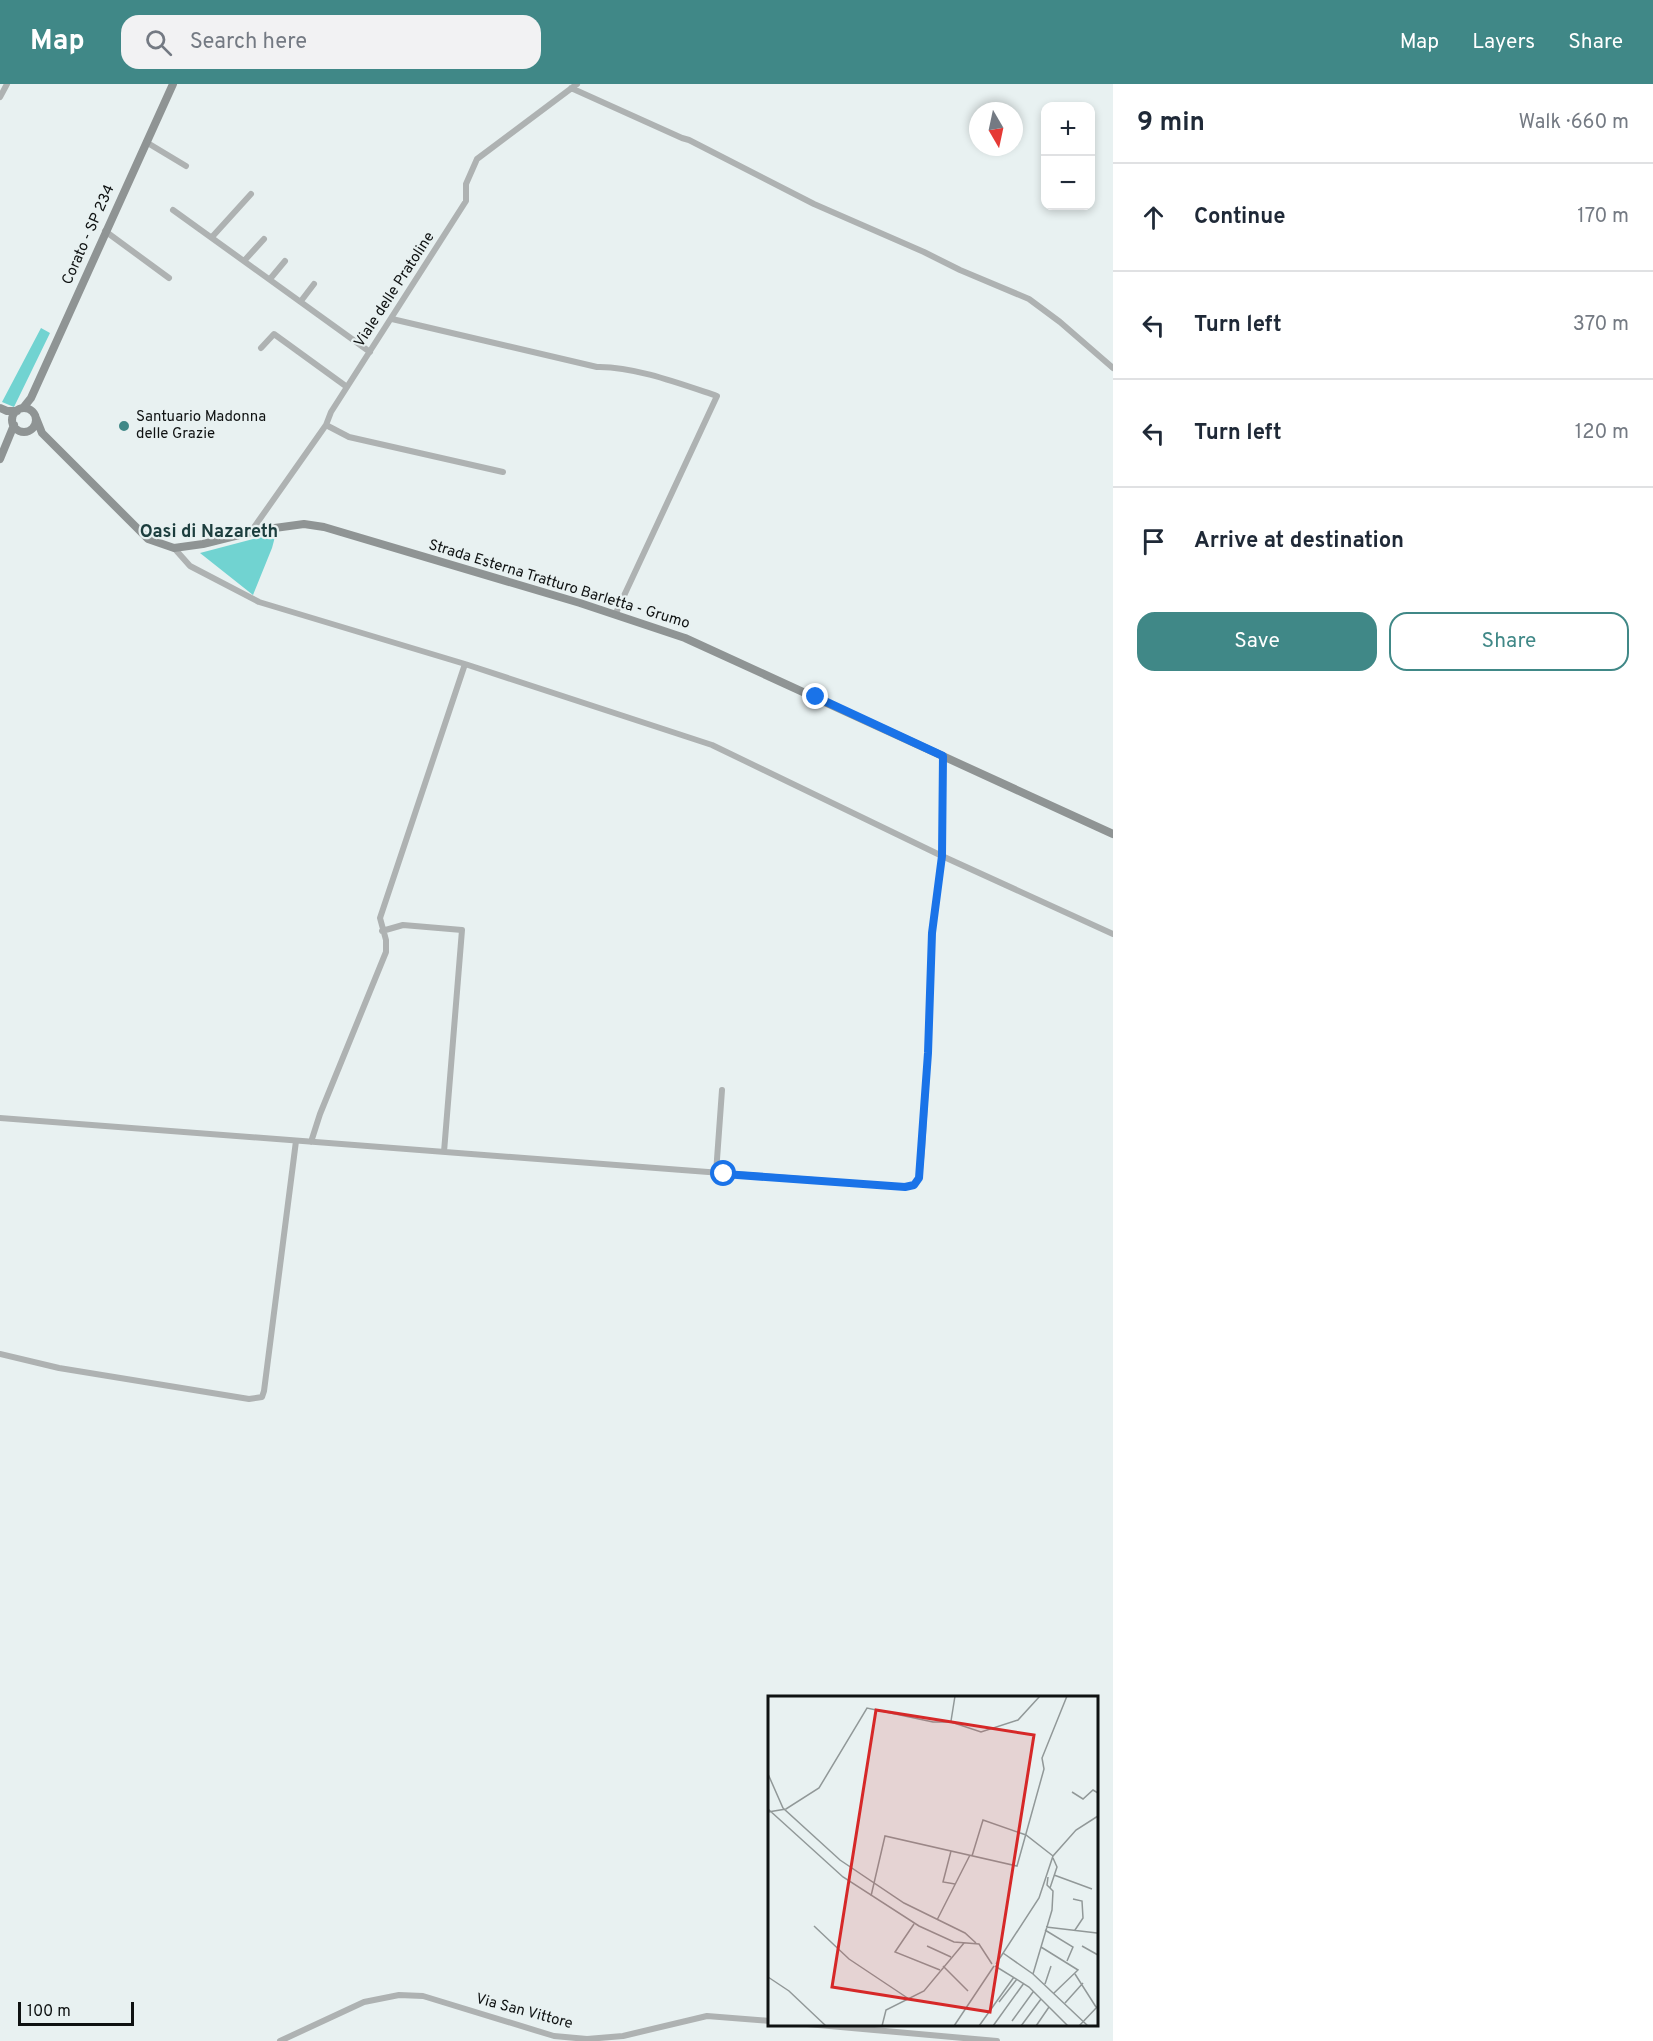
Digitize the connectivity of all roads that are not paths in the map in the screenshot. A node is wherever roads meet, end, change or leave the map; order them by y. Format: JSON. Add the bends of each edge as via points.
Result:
{"nodes":[{"id":1,"x":7,"y":84,"type":"edge"},
{"id":2,"x":173,"y":84,"type":"edge"},
{"id":3,"x":574,"y":86,"type":"edge"},
{"id":4,"x":0,"y":97,"type":"edge"},
{"id":5,"x":146,"y":142,"type":"junction"},
{"id":6,"x":186,"y":166,"type":"dead end"},
{"id":7,"x":251,"y":194,"type":"dead end"},
{"id":8,"x":173,"y":210,"type":"dead end"},
{"id":9,"x":105,"y":231,"type":"junction"},
{"id":10,"x":212,"y":237,"type":"junction"},
{"id":11,"x":264,"y":239,"type":"dead end"},
{"id":12,"x":244,"y":261,"type":"junction"},
{"id":13,"x":285,"y":261,"type":"dead end"},
{"id":14,"x":169,"y":278,"type":"dead end"},
{"id":15,"x":270,"y":279,"type":"junction"},
{"id":16,"x":314,"y":284,"type":"dead end"},
{"id":17,"x":301,"y":301,"type":"junction"},
{"id":18,"x":392,"y":319,"type":"junction"},
{"id":19,"x":261,"y":348,"type":"dead end"},
{"id":20,"x":370,"y":352,"type":"junction"},
{"id":21,"x":1113,"y":368,"type":"edge"},
{"id":22,"x":347,"y":387,"type":"junction"},
{"id":23,"x":31,"y":398,"type":"junction"},
{"id":24,"x":3,"y":410,"type":"edge"},
{"id":25,"x":35,"y":415,"type":"junction"},
{"id":26,"x":16,"y":416,"type":"junction"},
{"id":27,"x":326,"y":425,"type":"junction"},
{"id":28,"x":26,"y":431,"type":"junction"},
{"id":29,"x":42,"y":433,"type":"junction"},
{"id":30,"x":8,"y":443,"type":"junction"},
{"id":31,"x":0,"y":459,"type":"edge"},
{"id":32,"x":503,"y":472,"type":"dead end"},
{"id":33,"x":250,"y":532,"type":"junction"},
{"id":34,"x":174,"y":548,"type":"junction"},
{"id":35,"x":615,"y":615,"type":"junction"},
{"id":36,"x":465,"y":664,"type":"junction"},
{"id":37,"x":943,"y":756,"type":"junction"},
{"id":38,"x":1113,"y":834,"type":"edge"},
{"id":39,"x":942,"y":856,"type":"junction"},
{"id":40,"x":382,"y":931,"type":"junction"},
{"id":41,"x":1113,"y":934,"type":"edge"},
{"id":42,"x":722,"y":1090,"type":"dead end"},
{"id":43,"x":0,"y":1118,"type":"edge"},
{"id":44,"x":296,"y":1141,"type":"junction"},
{"id":45,"x":311,"y":1142,"type":"junction"},
{"id":46,"x":444,"y":1152,"type":"junction"},
{"id":47,"x":716,"y":1173,"type":"junction"},
{"id":48,"x":0,"y":1354,"type":"edge"},
{"id":49,"x":768,"y":2021,"type":"edge"},
{"id":50,"x":819,"y":2026,"type":"edge"},
{"id":51,"x":586,"y":2040,"type":"edge"},
{"id":52,"x":280,"y":2041,"type":"edge"},
{"id":53,"x":997,"y":2041,"type":"edge"}],
"edges":[{"from":1,"to":4,"type":"street"},
{"from":2,"to":5,"type":"street","name":"Corato - SP 234"},
{"from":3,"to":18,"type":"street","name":"Viale delle Pratoline","via":[[477,159],[466,184],[466,201]]},
{"from":3,"to":21,"type":"street","via":[[814,204],[1029,299]]},
{"from":5,"to":6,"type":"street"},
{"from":5,"to":9,"type":"street","name":"Corato - SP 234"},
{"from":7,"to":10,"type":"street"},
{"from":8,"to":10,"type":"street"},
{"from":9,"to":14,"type":"street"},
{"from":9,"to":23,"type":"street","name":"Corato - SP 234"},
{"from":10,"to":12,"type":"street"},
{"from":11,"to":12,"type":"street"},
{"from":12,"to":15,"type":"street"},
{"from":13,"to":15,"type":"street"},
{"from":15,"to":17,"type":"street"},
{"from":16,"to":17,"type":"street"},
{"from":17,"to":20,"type":"street"},
{"from":18,"to":20,"type":"street","name":"Viale delle Pratoline"},
{"from":18,"to":35,"type":"street","via":[[597,367],[612,367],[717,396]]},
{"from":19,"to":22,"type":"street","via":[[274,334]]},
{"from":20,"to":22,"type":"street","name":"Viale delle Pratoline"},
{"from":22,"to":27,"type":"street","name":"Viale delle Pratoline"},
{"from":23,"to":25,"type":"street"},
{"from":23,"to":26,"type":"street","name":"Corato - SP 234"},
{"from":24,"to":26,"type":"street"},
{"from":25,"to":26,"type":"street"},
{"from":25,"to":28,"type":"street","name":"Corato - SP 234","via":[[35,426]]},
{"from":25,"to":29,"type":"street","name":"Strada Esterna Tratturo Barletta - Grumo"},
{"from":26,"to":28,"type":"street"},
{"from":26,"to":30,"type":"street","name":"Corato - SP 234"},
{"from":27,"to":32,"type":"street","via":[[349,437]]},
{"from":27,"to":33,"type":"street","name":"Viale delle Pratoline"},
{"from":28,"to":29,"type":"street"},
{"from":28,"to":30,"type":"street","name":"Corato - SP 234"},
{"from":29,"to":34,"type":"street","name":"Strada Esterna Tratturo Barletta - Grumo","via":[[148,539]]},
{"from":30,"to":31,"type":"street","name":"Corato - SP 234"},
{"from":33,"to":34,"type":"street","name":"Strada Esterna Tratturo Barletta - Grumo"},
{"from":33,"to":35,"type":"street","name":"Strada Esterna Tratturo Barletta - Grumo","via":[[304,524],[324,527]]},
{"from":34,"to":36,"type":"street","via":[[190,566],[259,602]]},
{"from":35,"to":37,"type":"street","name":"Strada Esterna Tratturo Barletta - Grumo","via":[[685,638]]},
{"from":36,"to":39,"type":"street","via":[[712,745]]},
{"from":36,"to":40,"type":"street","via":[[380,918]]},
{"from":37,"to":38,"type":"street","name":"Strada Esterna Tratturo Barletta - Grumo"},
{"from":37,"to":39,"type":"street"},
{"from":39,"to":41,"type":"street"},
{"from":39,"to":47,"type":"street","via":[[932,933],[919,1178],[914,1185],[905,1187]]},
{"from":40,"to":45,"type":"street","via":[[386,952]]},
{"from":40,"to":46,"type":"street","via":[[403,925],[462,930]]},
{"from":42,"to":47,"type":"street"},
{"from":43,"to":44,"type":"street"},
{"from":44,"to":45,"type":"street"},
{"from":44,"to":48,"type":"street","via":[[262,1397],[249,1399],[58,1368]]},
{"from":45,"to":46,"type":"street"},
{"from":46,"to":47,"type":"street"},
{"from":49,"to":51,"type":"street","name":"Via San Vittore","via":[[707,2016],[623,2036]]},
{"from":50,"to":53,"type":"street"},
{"from":51,"to":52,"type":"street","name":"Via San Vittore","via":[[554,2036],[423,1996],[399,1995],[364,2002]]}]}
